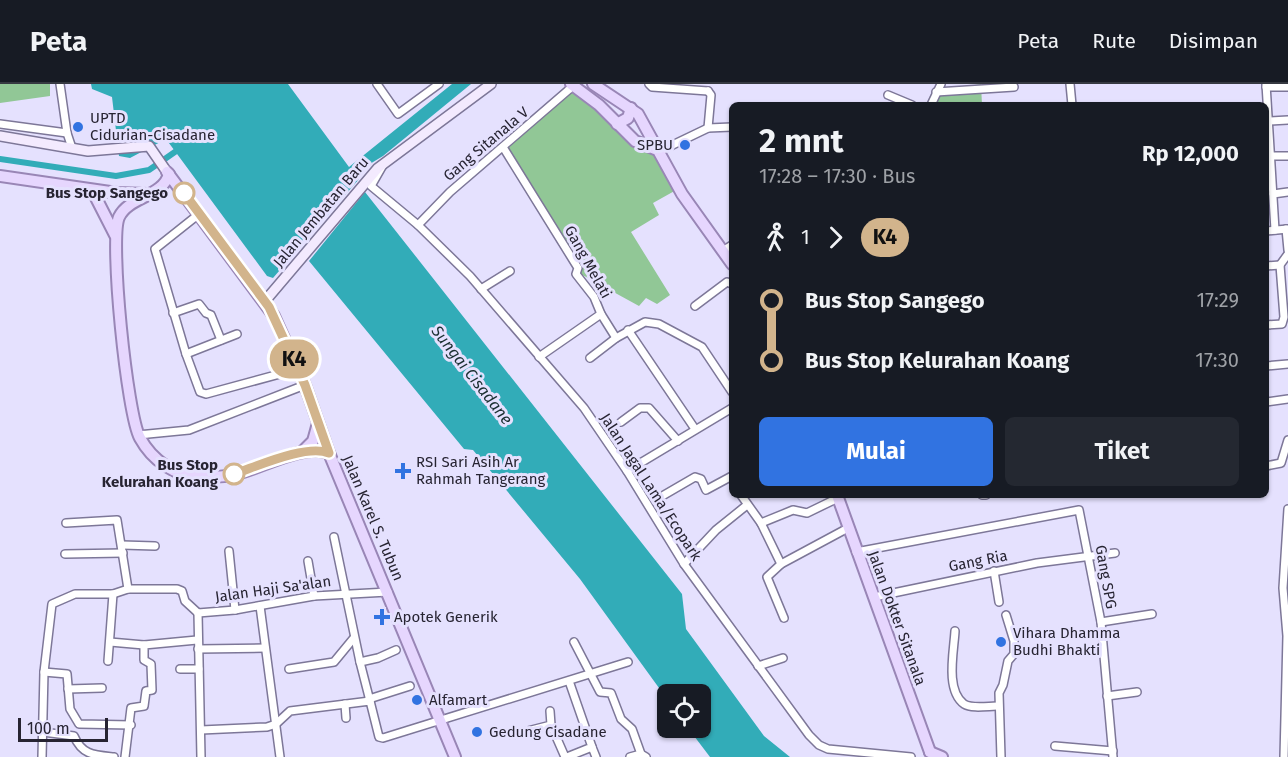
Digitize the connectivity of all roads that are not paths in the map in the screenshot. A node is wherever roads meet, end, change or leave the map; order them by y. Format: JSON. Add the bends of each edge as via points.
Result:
{"nodes":[{"id":1,"x":60,"y":84,"type":"edge"},
{"id":2,"x":377,"y":84,"type":"edge"},
{"id":3,"x":439,"y":84,"type":"edge"},
{"id":4,"x":491,"y":84,"type":"edge"},
{"id":5,"x":593,"y":84,"type":"edge"},
{"id":6,"x":649,"y":84,"type":"edge"},
{"id":7,"x":935,"y":84,"type":"edge"},
{"id":8,"x":941,"y":84,"type":"edge"},
{"id":9,"x":1070,"y":84,"type":"edge"},
{"id":10,"x":572,"y":85,"type":"edge"},
{"id":11,"x":1266,"y":85,"type":"edge"},
{"id":12,"x":605,"y":87,"type":"edge"},
{"id":13,"x":1014,"y":87,"type":"dead end"},
{"id":14,"x":1288,"y":87,"type":"edge"},
{"id":15,"x":709,"y":88,"type":"edge"},
{"id":16,"x":936,"y":92,"type":"junction"},
{"id":17,"x":888,"y":95,"type":"dead end"},
{"id":18,"x":905,"y":102,"type":"edge"},
{"id":19,"x":930,"y":102,"type":"edge"},
{"id":20,"x":931,"y":102,"type":"edge"},
{"id":21,"x":1072,"y":102,"type":"edge"},
{"id":22,"x":1267,"y":102,"type":"edge"},
{"id":23,"x":631,"y":108,"type":"junction"},
{"id":24,"x":1269,"y":116,"type":"edge"},
{"id":25,"x":1288,"y":120,"type":"edge"},
{"id":26,"x":0,"y":124,"type":"edge"},
{"id":27,"x":617,"y":124,"type":"junction"},
{"id":28,"x":729,"y":127,"type":"edge"},
{"id":29,"x":708,"y":128,"type":"junction"},
{"id":30,"x":1269,"y":129,"type":"edge"},
{"id":31,"x":67,"y":133,"type":"junction"},
{"id":32,"x":0,"y":136,"type":"edge"},
{"id":33,"x":503,"y":147,"type":"junction"},
{"id":34,"x":72,"y":148,"type":"junction"},
{"id":35,"x":656,"y":150,"type":"junction"},
{"id":36,"x":1271,"y":156,"type":"junction"},
{"id":37,"x":1288,"y":156,"type":"edge"},
{"id":38,"x":381,"y":165,"type":"junction"},
{"id":39,"x":170,"y":175,"type":"junction"},
{"id":40,"x":0,"y":176,"type":"edge"},
{"id":41,"x":92,"y":190,"type":"junction"},
{"id":42,"x":181,"y":190,"type":"junction"},
{"id":43,"x":152,"y":192,"type":"junction"},
{"id":44,"x":1288,"y":192,"type":"edge"},
{"id":45,"x":1273,"y":194,"type":"junction"},
{"id":46,"x":199,"y":214,"type":"junction"},
{"id":47,"x":418,"y":225,"type":"junction"},
{"id":48,"x":1287,"y":229,"type":"edge"},
{"id":49,"x":1269,"y":231,"type":"edge"},
{"id":50,"x":1275,"y":231,"type":"junction"},
{"id":51,"x":115,"y":235,"type":"junction"},
{"id":52,"x":728,"y":248,"type":"edge"},
{"id":53,"x":1288,"y":249,"type":"edge"},
{"id":54,"x":1288,"y":254,"type":"edge"},
{"id":55,"x":1280,"y":265,"type":"junction"},
{"id":56,"x":1269,"y":266,"type":"edge"},
{"id":57,"x":510,"y":271,"type":"dead end"},
{"id":58,"x":729,"y":283,"type":"edge"},
{"id":59,"x":1284,"y":284,"type":"edge"},
{"id":60,"x":481,"y":289,"type":"junction"},
{"id":61,"x":265,"y":301,"type":"junction"},
{"id":62,"x":695,"y":306,"type":"dead end"},
{"id":63,"x":173,"y":313,"type":"junction"},
{"id":64,"x":601,"y":314,"type":"junction"},
{"id":65,"x":1269,"y":325,"type":"edge"},
{"id":66,"x":628,"y":330,"type":"junction"},
{"id":67,"x":237,"y":334,"type":"dead end"},
{"id":68,"x":616,"y":338,"type":"junction"},
{"id":69,"x":221,"y":340,"type":"junction"},
{"id":70,"x":186,"y":354,"type":"junction"},
{"id":71,"x":540,"y":357,"type":"junction"},
{"id":72,"x":590,"y":358,"type":"dead end"},
{"id":73,"x":1288,"y":364,"type":"edge"},
{"id":74,"x":1269,"y":366,"type":"edge"},
{"id":75,"x":298,"y":369,"type":"junction"},
{"id":76,"x":305,"y":385,"type":"junction"},
{"id":77,"x":729,"y":388,"type":"edge"},
{"id":78,"x":1288,"y":399,"type":"edge"},
{"id":79,"x":1269,"y":402,"type":"edge"},
{"id":80,"x":729,"y":410,"type":"edge"},
{"id":81,"x":621,"y":422,"type":"dead end"},
{"id":82,"x":318,"y":423,"type":"junction"},
{"id":83,"x":695,"y":429,"type":"junction"},
{"id":84,"x":138,"y":435,"type":"junction"},
{"id":85,"x":1288,"y":440,"type":"edge"},
{"id":86,"x":678,"y":441,"type":"junction"},
{"id":87,"x":302,"y":453,"type":"junction"},
{"id":88,"x":329,"y":453,"type":"junction"},
{"id":89,"x":1269,"y":465,"type":"edge"},
{"id":90,"x":627,"y":471,"type":"junction"},
{"id":91,"x":729,"y":478,"type":"edge"},
{"id":92,"x":664,"y":495,"type":"dead end"},
{"id":93,"x":743,"y":498,"type":"edge"},
{"id":94,"x":835,"y":498,"type":"edge"},
{"id":95,"x":837,"y":498,"type":"edge"},
{"id":96,"x":747,"y":505,"type":"junction"},
{"id":97,"x":1288,"y":509,"type":"edge"},
{"id":98,"x":66,"y":523,"type":"dead end"},
{"id":99,"x":761,"y":523,"type":"junction"},
{"id":100,"x":848,"y":528,"type":"junction"},
{"id":101,"x":334,"y":537,"type":"dead end"},
{"id":102,"x":155,"y":546,"type":"dead end"},
{"id":103,"x":123,"y":549,"type":"junction"},
{"id":104,"x":229,"y":551,"type":"dead end"},
{"id":105,"x":856,"y":552,"type":"junction"},
{"id":106,"x":65,"y":554,"type":"dead end"},
{"id":107,"x":1115,"y":554,"type":"dead end"},
{"id":108,"x":1089,"y":556,"type":"junction"},
{"id":109,"x":309,"y":561,"type":"dead end"},
{"id":110,"x":684,"y":564,"type":"junction"},
{"id":111,"x":781,"y":564,"type":"junction"},
{"id":112,"x":994,"y":572,"type":"junction"},
{"id":113,"x":128,"y":589,"type":"junction"},
{"id":114,"x":388,"y":592,"type":"junction"},
{"id":115,"x":113,"y":594,"type":"junction"},
{"id":116,"x":345,"y":594,"type":"junction"},
{"id":117,"x":314,"y":596,"type":"junction"},
{"id":118,"x":874,"y":597,"type":"junction"},
{"id":119,"x":999,"y":602,"type":"dead end"},
{"id":120,"x":260,"y":606,"type":"junction"},
{"id":121,"x":235,"y":610,"type":"junction"},
{"id":122,"x":198,"y":613,"type":"junction"},
{"id":123,"x":1152,"y":614,"type":"dead end"},
{"id":124,"x":1006,"y":615,"type":"dead end"},
{"id":125,"x":784,"y":618,"type":"dead end"},
{"id":126,"x":1101,"y":622,"type":"junction"},
{"id":127,"x":955,"y":631,"type":"dead end"},
{"id":128,"x":353,"y":639,"type":"junction"},
{"id":129,"x":197,"y":640,"type":"junction"},
{"id":130,"x":110,"y":642,"type":"junction"},
{"id":131,"x":574,"y":642,"type":"dead end"},
{"id":132,"x":144,"y":645,"type":"junction"},
{"id":133,"x":265,"y":648,"type":"junction"},
{"id":134,"x":198,"y":649,"type":"junction"},
{"id":135,"x":396,"y":650,"type":"dead end"},
{"id":136,"x":783,"y":658,"type":"dead end"},
{"id":137,"x":108,"y":661,"type":"dead end"},
{"id":138,"x":360,"y":662,"type":"junction"},
{"id":139,"x":628,"y":662,"type":"dead end"},
{"id":140,"x":758,"y":666,"type":"junction"},
{"id":141,"x":180,"y":669,"type":"dead end"},
{"id":142,"x":199,"y":669,"type":"junction"},
{"id":143,"x":289,"y":669,"type":"dead end"},
{"id":144,"x":1287,"y":669,"type":"edge"},
{"id":145,"x":44,"y":672,"type":"junction"},
{"id":146,"x":591,"y":674,"type":"junction"},
{"id":147,"x":569,"y":681,"type":"junction"},
{"id":148,"x":410,"y":686,"type":"dead end"},
{"id":149,"x":102,"y":688,"type":"dead end"},
{"id":150,"x":68,"y":689,"type":"junction"},
{"id":151,"x":1137,"y":692,"type":"dead end"},
{"id":152,"x":1107,"y":696,"type":"junction"},
{"id":153,"x":369,"y":700,"type":"junction"},
{"id":154,"x":345,"y":704,"type":"junction"},
{"id":155,"x":997,"y":706,"type":"junction"},
{"id":156,"x":550,"y":711,"type":"dead end"},
{"id":157,"x":346,"y":718,"type":"dead end"},
{"id":158,"x":440,"y":718,"type":"junction"},
{"id":159,"x":276,"y":724,"type":"junction"},
{"id":160,"x":131,"y":725,"type":"junction"},
{"id":161,"x":551,"y":725,"type":"junction"},
{"id":162,"x":201,"y":730,"type":"junction"},
{"id":163,"x":43,"y":732,"type":"junction"},
{"id":164,"x":512,"y":735,"type":"dead end"},
{"id":165,"x":1055,"y":746,"type":"dead end"},
{"id":166,"x":592,"y":747,"type":"junction"},
{"id":167,"x":1113,"y":754,"type":"edge"},
{"id":168,"x":580,"y":755,"type":"edge"},
{"id":169,"x":644,"y":755,"type":"edge"},
{"id":170,"x":97,"y":756,"type":"edge"},
{"id":171,"x":935,"y":756,"type":"edge"},
{"id":172,"x":42,"y":757,"type":"edge"},
{"id":173,"x":114,"y":757,"type":"edge"},
{"id":174,"x":125,"y":757,"type":"edge"},
{"id":175,"x":201,"y":757,"type":"edge"},
{"id":176,"x":280,"y":757,"type":"edge"},
{"id":177,"x":455,"y":757,"type":"edge"},
{"id":178,"x":566,"y":757,"type":"edge"},
{"id":179,"x":596,"y":757,"type":"edge"},
{"id":180,"x":630,"y":757,"type":"edge"},
{"id":181,"x":911,"y":757,"type":"edge"},
{"id":182,"x":1001,"y":757,"type":"edge"},
{"id":183,"x":1284,"y":757,"type":"edge"}],
"edges":[{"from":1,"to":31,"type":"street"},
{"from":2,"to":3,"type":"street","via":[[398,114]]},
{"from":4,"to":38,"type":"street","name":"Jalan Jembatan Baru"},
{"from":5,"to":12,"type":"main road"},
{"from":6,"to":15,"type":"street"},
{"from":7,"to":19,"type":"street"},
{"from":8,"to":16,"type":"street"},
{"from":9,"to":21,"type":"street"},
{"from":10,"to":27,"type":"main road"},
{"from":10,"to":33,"type":"street","name":"Gang Sitanala V"},
{"from":11,"to":14,"type":"street"},
{"from":11,"to":22,"type":"street"},
{"from":12,"to":23,"type":"main road"},
{"from":13,"to":16,"type":"street"},
{"from":15,"to":29,"type":"street"},
{"from":16,"to":20,"type":"street"},
{"from":17,"to":18,"type":"street"},
{"from":23,"to":27,"type":"main road","via":[[628,118]]},
{"from":23,"to":35,"type":"main road","via":[[643,121]]},
{"from":24,"to":25,"type":"street"},
{"from":26,"to":31,"type":"street"},
{"from":27,"to":35,"type":"main road","via":[[636,141]]},
{"from":28,"to":29,"type":"street"},
{"from":29,"to":35,"type":"street"},
{"from":30,"to":36,"type":"street"},
{"from":31,"to":34,"type":"street"},
{"from":32,"to":34,"type":"street"},
{"from":33,"to":47,"type":"street","name":"Gang Sitanala V"},
{"from":33,"to":64,"type":"street","name":"Gang Melati","via":[[578,268],[576,274],[594,297]]},
{"from":34,"to":39,"type":"street","via":[[88,151],[141,145],[153,149]]},
{"from":35,"to":52,"type":"main road","via":[[682,194]]},
{"from":36,"to":37,"type":"street"},
{"from":36,"to":45,"type":"street"},
{"from":38,"to":47,"type":"street","name":"Jalan Jagal Lama/Ecopark","via":[[371,186]]},
{"from":38,"to":61,"type":"street","name":"Jalan Jembatan Baru"},
{"from":39,"to":42,"type":"main road","name":"Jalan Karel S. Tubun"},
{"from":39,"to":43,"type":"main road"},
{"from":40,"to":41,"type":"main road"},
{"from":41,"to":43,"type":"main road"},
{"from":41,"to":51,"type":"main road"},
{"from":42,"to":43,"type":"main road"},
{"from":42,"to":46,"type":"main road","name":"Jalan Karel S. Tubun"},
{"from":43,"to":51,"type":"main road","via":[[126,207]]},
{"from":44,"to":45,"type":"street"},
{"from":45,"to":50,"type":"street"},
{"from":46,"to":61,"type":"main road","name":"Jalan Karel S. Tubun"},
{"from":46,"to":63,"type":"street","via":[[155,249]]},
{"from":47,"to":60,"type":"street","name":"Jalan Jagal Lama/Ecopark"},
{"from":48,"to":50,"type":"street"},
{"from":48,"to":53,"type":"street"},
{"from":49,"to":50,"type":"street"},
{"from":51,"to":84,"type":"main road","via":[[123,336]]},
{"from":54,"to":55,"type":"street"},
{"from":55,"to":56,"type":"street"},
{"from":55,"to":59,"type":"street"},
{"from":57,"to":60,"type":"street"},
{"from":58,"to":62,"type":"street","via":[[716,288]]},
{"from":59,"to":65,"type":"street","via":[[1284,317],[1281,324]]},
{"from":60,"to":71,"type":"street","name":"Jalan Jagal Lama/Ecopark"},
{"from":61,"to":75,"type":"main road","name":"Jalan Karel S. Tubun"},
{"from":63,"to":69,"type":"street","via":[[199,304],[211,315]]},
{"from":63,"to":70,"type":"street"},
{"from":64,"to":68,"type":"street","name":"Gang Melati"},
{"from":64,"to":71,"type":"street"},
{"from":66,"to":68,"type":"street"},
{"from":66,"to":77,"type":"street","via":[[645,322],[659,324],[702,347]]},
{"from":66,"to":83,"type":"street"},
{"from":67,"to":69,"type":"street"},
{"from":68,"to":72,"type":"street"},
{"from":69,"to":70,"type":"street"},
{"from":70,"to":75,"type":"street","via":[[200,392],[206,394]]},
{"from":71,"to":90,"type":"street","name":"Jalan Jagal Lama/Ecopark","via":[[584,408]]},
{"from":73,"to":74,"type":"street"},
{"from":75,"to":76,"type":"main road","name":"Jalan Karel S. Tubun"},
{"from":76,"to":82,"type":"main road","name":"Jalan Karel S. Tubun"},
{"from":76,"to":84,"type":"street","via":[[189,430]]},
{"from":78,"to":79,"type":"street"},
{"from":80,"to":83,"type":"street"},
{"from":81,"to":86,"type":"street","via":[[640,408],[649,408]]},
{"from":82,"to":87,"type":"main road","via":[[313,441]]},
{"from":82,"to":88,"type":"main road","name":"Jalan Karel S. Tubun"},
{"from":83,"to":86,"type":"street"},
{"from":84,"to":87,"type":"main road","via":[[156,459],[192,477],[234,474]]},
{"from":85,"to":89,"type":"street","via":[[1285,458]]},
{"from":86,"to":90,"type":"street"},
{"from":87,"to":88,"type":"main road"},
{"from":88,"to":114,"type":"main road","name":"Jalan Karel S. Tubun"},
{"from":90,"to":110,"type":"street","name":"Jalan Jagal Lama/Ecopark"},
{"from":91,"to":92,"type":"street","via":[[706,490],[701,479],[695,477]]},
{"from":93,"to":96,"type":"street"},
{"from":94,"to":99,"type":"street","via":[[807,513],[793,510]]},
{"from":95,"to":100,"type":"main road","name":"Jalan Dokter Sitanala"},
{"from":96,"to":99,"type":"street"},
{"from":96,"to":110,"type":"street"},
{"from":97,"to":144,"type":"street","via":[[1283,588]]},
{"from":98,"to":103,"type":"street","via":[[116,520]]},
{"from":99,"to":111,"type":"street"},
{"from":100,"to":105,"type":"main road","name":"Jalan Dokter Sitanala"},
{"from":100,"to":111,"type":"street"},
{"from":101,"to":116,"type":"street"},
{"from":102,"to":103,"type":"street"},
{"from":103,"to":106,"type":"street"},
{"from":103,"to":113,"type":"street"},
{"from":104,"to":121,"type":"street"},
{"from":105,"to":108,"type":"street","name":"Gang SPG","via":[[1079,510]]},
{"from":105,"to":118,"type":"main road","name":"Jalan Dokter Sitanala"},
{"from":107,"to":108,"type":"street","name":"Gang Ria"},
{"from":108,"to":112,"type":"street","name":"Gang Ria"},
{"from":108,"to":126,"type":"street","name":"Gang SPG"},
{"from":109,"to":117,"type":"street"},
{"from":110,"to":140,"type":"street","name":"Jalan Jagal Lama/Ecopark"},
{"from":111,"to":125,"type":"street","via":[[767,577]]},
{"from":112,"to":118,"type":"street","name":"Gang Ria"},
{"from":112,"to":119,"type":"street"},
{"from":113,"to":115,"type":"street"},
{"from":113,"to":122,"type":"street","via":[[180,590]]},
{"from":114,"to":116,"type":"street","name":"Jalan Haji Sa'alan"},
{"from":114,"to":158,"type":"main road","name":"Jalan Karel S. Tubun"},
{"from":115,"to":130,"type":"street"},
{"from":115,"to":145,"type":"street","via":[[75,594],[52,604]]},
{"from":116,"to":117,"type":"street","name":"Jalan Haji Sa'alan"},
{"from":116,"to":128,"type":"street"},
{"from":117,"to":120,"type":"street","name":"Jalan Haji Sa'alan"},
{"from":118,"to":171,"type":"main road","name":"Jalan Dokter Sitanala"},
{"from":120,"to":121,"type":"street","name":"Jalan Haji Sa'alan"},
{"from":120,"to":133,"type":"street"},
{"from":121,"to":122,"type":"street","name":"Jalan Haji Sa'alan"},
{"from":122,"to":129,"type":"street","name":"Jalan Haji Sa'alan"},
{"from":123,"to":126,"type":"street"},
{"from":124,"to":155,"type":"street","via":[[1014,654],[1008,662]]},
{"from":126,"to":152,"type":"street","name":"Gang SPG"},
{"from":127,"to":155,"type":"street","via":[[952,679],[958,695],[971,706]]},
{"from":128,"to":138,"type":"street"},
{"from":128,"to":143,"type":"street","via":[[334,662]]},
{"from":129,"to":132,"type":"street"},
{"from":129,"to":134,"type":"street","name":"Jalan Haji Sa'alan"},
{"from":130,"to":132,"type":"street"},
{"from":130,"to":137,"type":"street"},
{"from":131,"to":146,"type":"street"},
{"from":132,"to":160,"type":"street","via":[[144,660],[152,664],[152,690],[146,691],[144,706],[131,708]]},
{"from":133,"to":134,"type":"street"},
{"from":133,"to":159,"type":"street"},
{"from":134,"to":142,"type":"street","name":"Jalan Haji Sa'alan"},
{"from":135,"to":138,"type":"street"},
{"from":136,"to":140,"type":"street"},
{"from":138,"to":153,"type":"street"},
{"from":139,"to":146,"type":"street"},
{"from":140,"to":181,"type":"street","name":"Jalan Jagal Lama/Ecopark","via":[[819,746]]},
{"from":141,"to":142,"type":"street"},
{"from":142,"to":162,"type":"street","name":"Jalan Haji Sa'alan"},
{"from":144,"to":183,"type":"street"},
{"from":145,"to":150,"type":"street","via":[[66,672]]},
{"from":145,"to":163,"type":"street"},
{"from":146,"to":147,"type":"street"},
{"from":146,"to":169,"type":"street","via":[[600,692],[611,693],[621,719],[632,729]]},
{"from":147,"to":158,"type":"street"},
{"from":147,"to":166,"type":"street"},
{"from":148,"to":153,"type":"street"},
{"from":149,"to":150,"type":"street"},
{"from":150,"to":160,"type":"street","via":[[70,709],[79,724]]},
{"from":151,"to":152,"type":"street"},
{"from":152,"to":167,"type":"street","name":"Gang SPG"},
{"from":153,"to":154,"type":"street"},
{"from":153,"to":158,"type":"street","via":[[381,738]]},
{"from":154,"to":157,"type":"street"},
{"from":154,"to":159,"type":"street","via":[[290,711]]},
{"from":155,"to":182,"type":"street"},
{"from":156,"to":161,"type":"street"},
{"from":158,"to":177,"type":"main road","name":"Jalan Karel S. Tubun"},
{"from":159,"to":162,"type":"street"},
{"from":159,"to":176,"type":"street"},
{"from":160,"to":174,"type":"street"},
{"from":161,"to":164,"type":"street"},
{"from":161,"to":178,"type":"street"},
{"from":162,"to":175,"type":"street","name":"Jalan Haji Sa'alan"},
{"from":163,"to":170,"type":"street","via":[[74,736],[77,746]]},
{"from":163,"to":172,"type":"street"},
{"from":165,"to":167,"type":"street"},
{"from":166,"to":168,"type":"street"},
{"from":166,"to":179,"type":"street"},
{"from":168,"to":178,"type":"street"},
{"from":169,"to":180,"type":"street"},
{"from":170,"to":173,"type":"street"}]}
